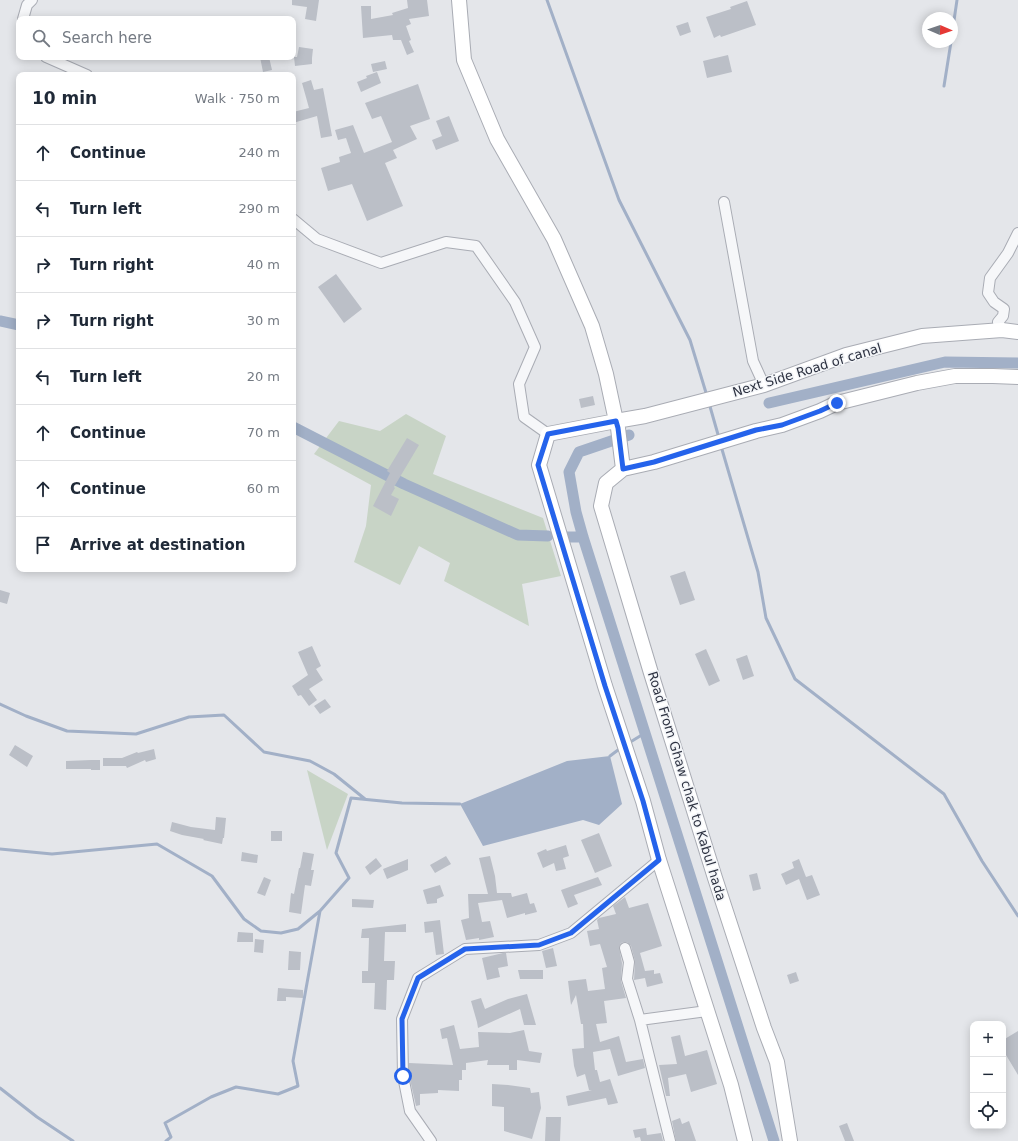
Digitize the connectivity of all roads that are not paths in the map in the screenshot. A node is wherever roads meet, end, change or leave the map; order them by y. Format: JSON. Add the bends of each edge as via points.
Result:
{"nodes":[{"id":1,"x":32,"y":0,"type":"edge"},
{"id":2,"x":459,"y":0,"type":"edge"},
{"id":3,"x":24,"y":16,"type":"edge"},
{"id":4,"x":53,"y":60,"type":"edge"},
{"id":5,"x":80,"y":72,"type":"edge"},
{"id":6,"x":724,"y":202,"type":"dead end"},
{"id":7,"x":296,"y":221,"type":"edge"},
{"id":8,"x":1018,"y":233,"type":"edge"},
{"id":9,"x":1002,"y":330,"type":"junction"},
{"id":10,"x":1018,"y":332,"type":"edge"},
{"id":11,"x":1018,"y":378,"type":"edge"},
{"id":12,"x":764,"y":385,"type":"junction"},
{"id":13,"x":617,"y":424,"type":"junction"},
{"id":14,"x":548,"y":434,"type":"junction"},
{"id":15,"x":623,"y":464,"type":"junction"},
{"id":16,"x":659,"y":860,"type":"junction"},
{"id":17,"x":625,"y":948,"type":"dead end"},
{"id":18,"x":707,"y":1011,"type":"junction"},
{"id":19,"x":640,"y":1020,"type":"junction"},
{"id":20,"x":431,"y":1141,"type":"edge"},
{"id":21,"x":670,"y":1141,"type":"edge"},
{"id":22,"x":745,"y":1141,"type":"edge"},
{"id":23,"x":790,"y":1141,"type":"edge"}],
"edges":[{"from":1,"to":3,"type":"street","via":[[27,5]]},
{"from":2,"to":13,"type":"street","via":[[464,60],[497,140],[554,239],[592,326]]},
{"from":4,"to":5,"type":"street"},
{"from":6,"to":12,"type":"street","via":[[753,361]]},
{"from":7,"to":14,"type":"street","via":[[318,239],[381,263],[446,242],[476,246],[516,302],[535,347],[519,384],[524,417]]},
{"from":8,"to":9,"type":"street","via":[[1008,253],[990,278],[988,293],[994,302],[1004,309],[998,322]]},
{"from":9,"to":10,"type":"street","name":"Next Side Road of canal"},
{"from":9,"to":12,"type":"street","name":"Next Side Road of canal","via":[[922,336],[846,355]]},
{"from":11,"to":15,"type":"street","name":"Road From Ghaw chak to Kabul hada","via":[[955,376],[917,383],[837,403],[782,425],[756,430],[654,462]]},
{"from":12,"to":13,"type":"street","name":"Next Side Road of canal"},
{"from":13,"to":14,"type":"street","name":"Next Side Road of canal"},
{"from":13,"to":15,"type":"street"},
{"from":14,"to":16,"type":"street","via":[[538,465]]},
{"from":15,"to":23,"type":"street","name":"Road From Ghaw chak to Kabul hada","via":[[606,483],[601,506],[715,878],[777,1062]]},
{"from":16,"to":18,"type":"street"},
{"from":16,"to":20,"type":"street","via":[[571,933],[539,945],[465,949],[418,978],[402,1019],[403,1076],[410,1111]]},
{"from":17,"to":19,"type":"street","via":[[629,962],[627,979]]},
{"from":18,"to":19,"type":"street"},
{"from":18,"to":22,"type":"street","via":[[731,1085]]},
{"from":19,"to":21,"type":"street"}]}
